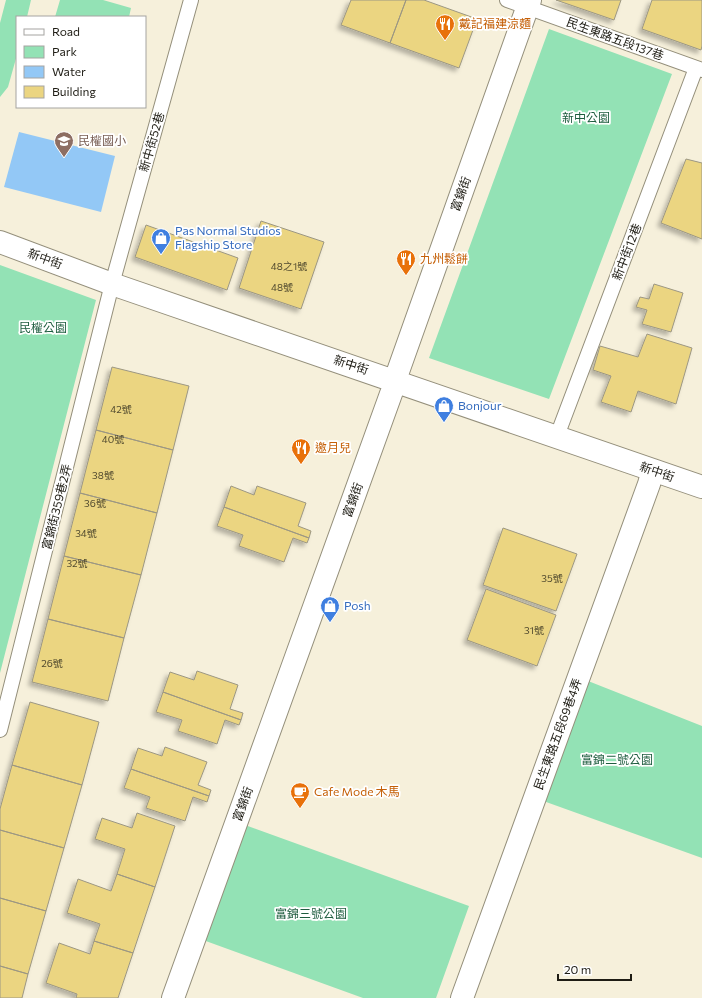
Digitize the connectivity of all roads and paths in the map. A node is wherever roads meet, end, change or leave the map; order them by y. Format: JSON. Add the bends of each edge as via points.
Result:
{"nodes":[{"id":1,"x":191,"y":0,"type":"edge"},
{"id":2,"x":507,"y":0,"type":"edge"},
{"id":3,"x":529,"y":4,"type":"edge"},
{"id":4,"x":699,"y":69,"type":"edge"},
{"id":5,"x":0,"y":242,"type":"edge"},
{"id":6,"x":112,"y":284,"type":"junction"},
{"id":7,"x":395,"y":380,"type":"junction"},
{"id":8,"x":557,"y":436,"type":"junction"},
{"id":9,"x":653,"y":470,"type":"junction"},
{"id":10,"x":702,"y":487,"type":"edge"},
{"id":11,"x":0,"y":730,"type":"edge"},
{"id":12,"x":173,"y":998,"type":"edge"},
{"id":13,"x":462,"y":998,"type":"edge"}],
"edges":[{"from":1,"to":6,"type":"lane","name":"新中街52巷"},
{"from":2,"to":3,"type":"lane","name":"民生東路五段137巷"},
{"from":3,"to":4,"type":"lane","name":"民生東路五段137巷"},
{"from":3,"to":7,"type":"street","name":"富錦街"},
{"from":4,"to":8,"type":"lane","name":"新中街12巷"},
{"from":5,"to":6,"type":"street","name":"新中街"},
{"from":6,"to":7,"type":"street","name":"新中街"},
{"from":6,"to":11,"type":"lane","name":"富錦街359巷2弄"},
{"from":7,"to":8,"type":"street","name":"新中街"},
{"from":7,"to":12,"type":"street","name":"富錦街"},
{"from":8,"to":9,"type":"street","name":"新中街"},
{"from":9,"to":10,"type":"street","name":"新中街"},
{"from":9,"to":13,"type":"street","name":"民生東路五段69巷4弄"}]}
